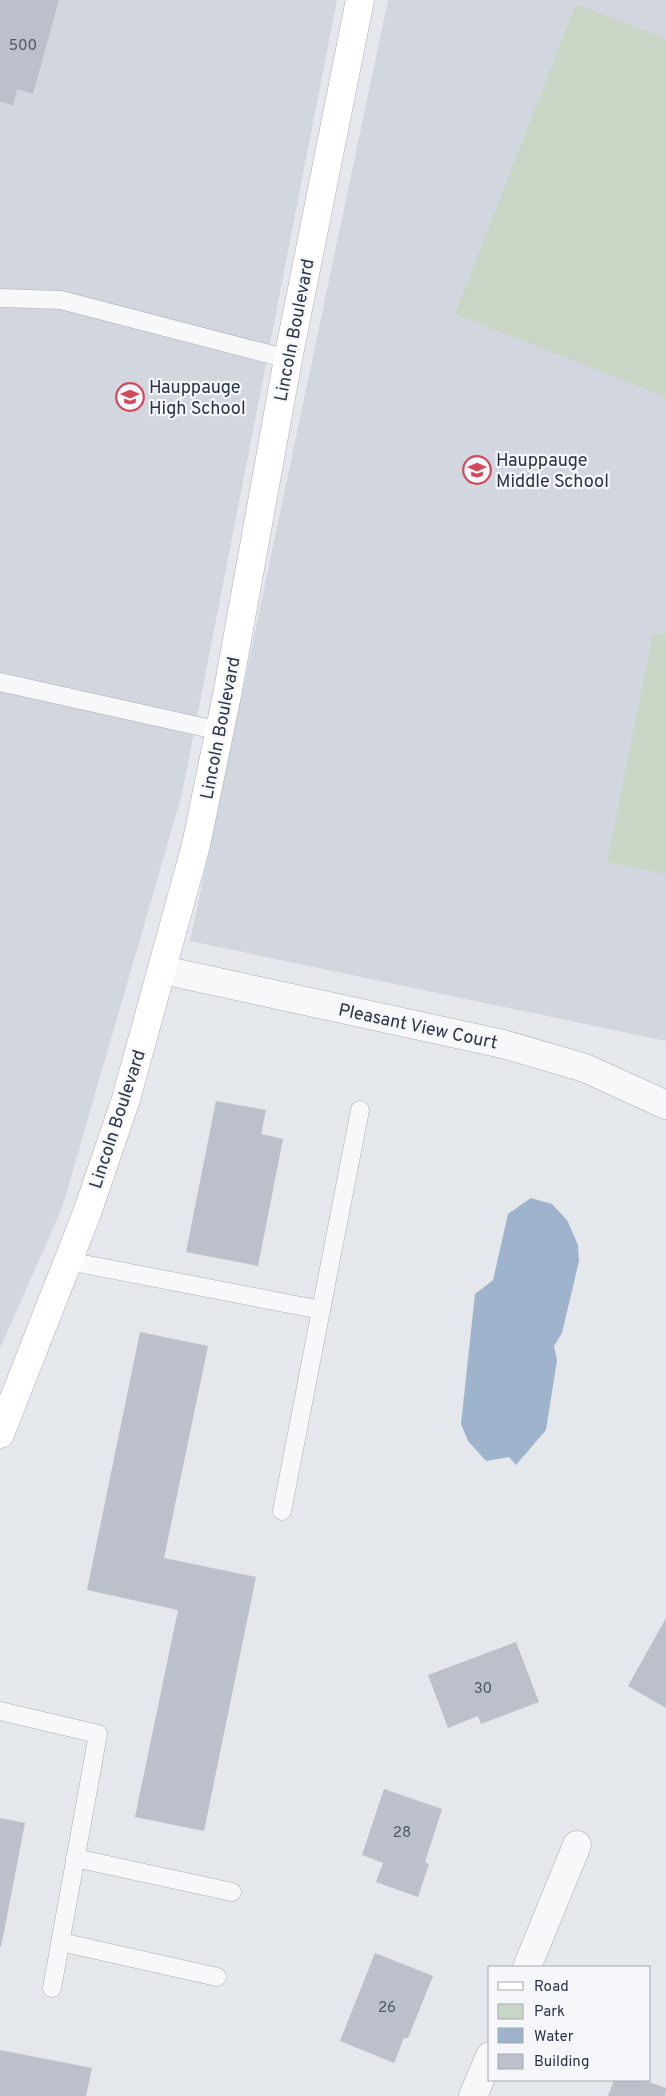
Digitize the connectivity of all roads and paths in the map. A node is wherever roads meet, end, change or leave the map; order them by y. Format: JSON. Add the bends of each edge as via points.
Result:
{"nodes":[{"id":1,"x":360,"y":0,"type":"edge"},
{"id":2,"x":0,"y":298,"type":"edge"},
{"id":3,"x":288,"y":359,"type":"junction"},
{"id":4,"x":0,"y":682,"type":"edge"},
{"id":5,"x":220,"y":731,"type":"junction"},
{"id":6,"x":163,"y":970,"type":"junction"},
{"id":7,"x":666,"y":1105,"type":"edge"},
{"id":8,"x":360,"y":1110,"type":"dead end"},
{"id":9,"x":68,"y":1261,"type":"junction"},
{"id":10,"x":321,"y":1310,"type":"junction"},
{"id":11,"x":0,"y":1434,"type":"edge"},
{"id":12,"x":282,"y":1511,"type":"dead end"},
{"id":13,"x":0,"y":1711,"type":"edge"},
{"id":14,"x":577,"y":1845,"type":"dead end"},
{"id":15,"x":75,"y":1858,"type":"junction"},
{"id":16,"x":232,"y":1892,"type":"dead end"},
{"id":17,"x":61,"y":1942,"type":"junction"},
{"id":18,"x":527,"y":1966,"type":"edge"},
{"id":19,"x":217,"y":1976,"type":"dead end"},
{"id":20,"x":52,"y":1988,"type":"dead end"},
{"id":21,"x":488,"y":2061,"type":"edge"},
{"id":22,"x":473,"y":2096,"type":"edge"}],
"edges":[{"from":1,"to":3,"type":"street","name":"Lincoln Boulevard"},
{"from":2,"to":3,"type":"lane","via":[[61,300]]},
{"from":3,"to":5,"type":"street","name":"Lincoln Boulevard"},
{"from":4,"to":5,"type":"lane"},
{"from":5,"to":6,"type":"street","name":"Lincoln Boulevard","via":[[196,846]]},
{"from":6,"to":7,"type":"street","name":"Pleasant View Court","via":[[503,1044],[585,1068]]},
{"from":6,"to":9,"type":"street","name":"Lincoln Boulevard","via":[[126,1099]]},
{"from":8,"to":10,"type":"lane"},
{"from":9,"to":10,"type":"lane"},
{"from":9,"to":11,"type":"street","name":"Lincoln Boulevard"},
{"from":10,"to":12,"type":"lane"},
{"from":13,"to":15,"type":"lane","via":[[98,1734]]},
{"from":14,"to":18,"type":"street"},
{"from":15,"to":16,"type":"lane"},
{"from":15,"to":17,"type":"lane"},
{"from":17,"to":19,"type":"lane"},
{"from":17,"to":20,"type":"lane"},
{"from":21,"to":22,"type":"street"}]}
